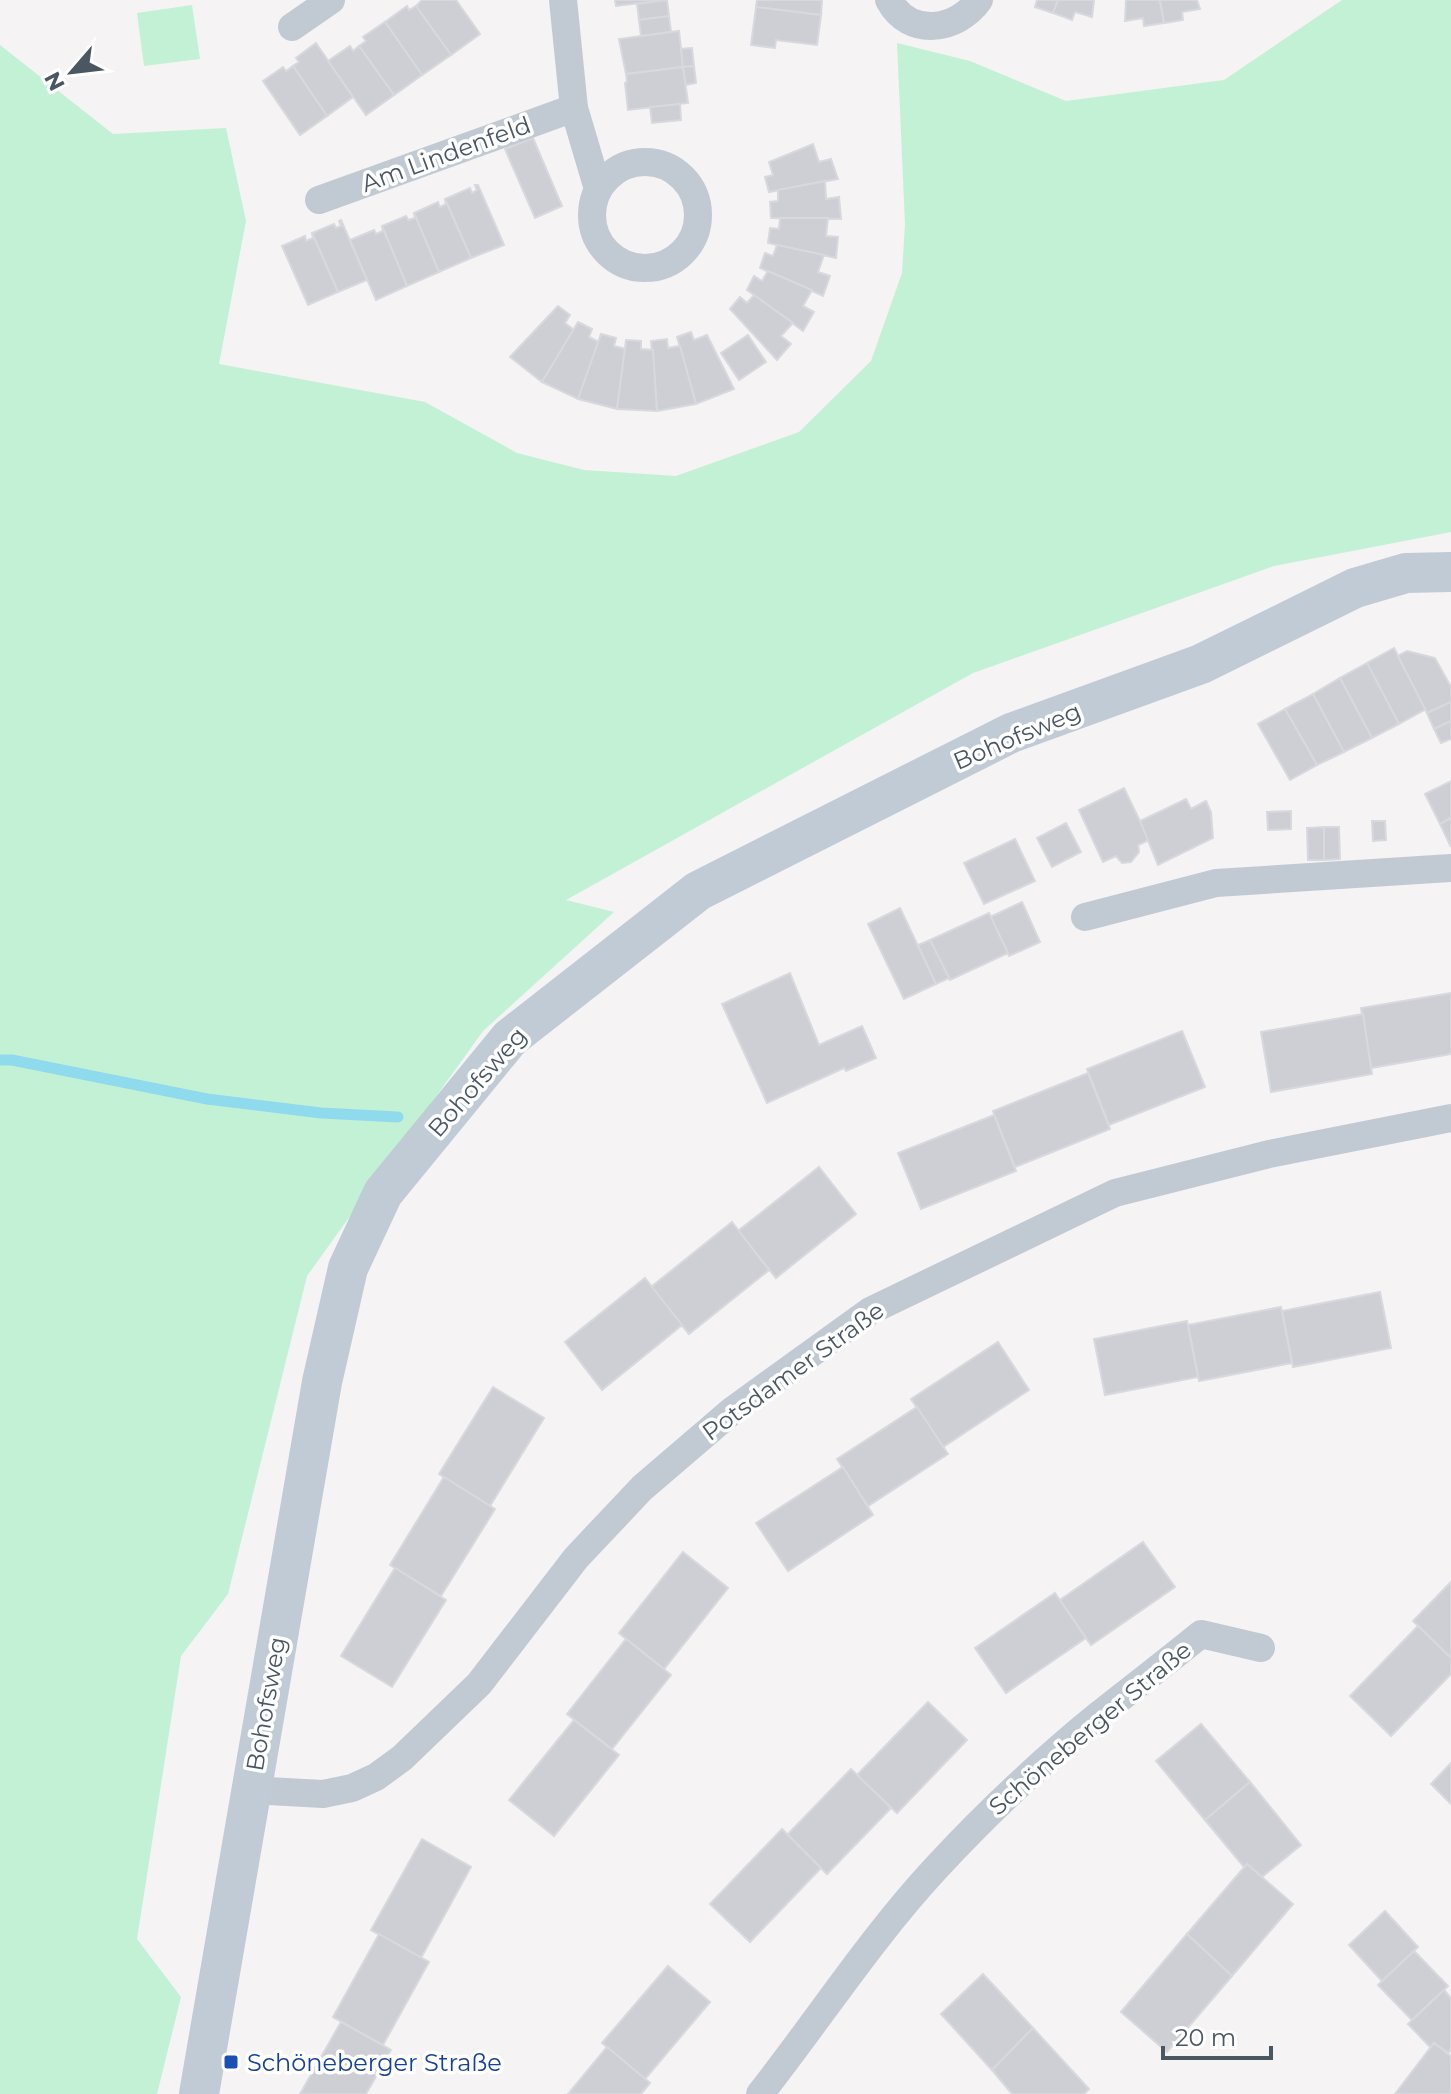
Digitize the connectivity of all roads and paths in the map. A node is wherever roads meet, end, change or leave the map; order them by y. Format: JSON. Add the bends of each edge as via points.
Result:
{"nodes":[{"id":1,"x":331,"y":0,"type":"edge"},
{"id":2,"x":563,"y":0,"type":"edge"},
{"id":3,"x":889,"y":0,"type":"edge"},
{"id":4,"x":979,"y":0,"type":"edge"},
{"id":5,"x":292,"y":27,"type":"dead end"},
{"id":6,"x":574,"y":108,"type":"junction"},
{"id":7,"x":598,"y":189,"type":"dead end"},
{"id":8,"x":319,"y":200,"type":"dead end"},
{"id":9,"x":1451,"y":572,"type":"edge"},
{"id":10,"x":1451,"y":868,"type":"edge"},
{"id":11,"x":1085,"y":917,"type":"dead end"},
{"id":12,"x":1451,"y":1118,"type":"edge"},
{"id":13,"x":1261,"y":1648,"type":"dead end"},
{"id":14,"x":251,"y":1790,"type":"junction"},
{"id":15,"x":199,"y":2094,"type":"edge"},
{"id":16,"x":760,"y":2094,"type":"edge"}],
"edges":[{"from":1,"to":5,"type":"street"},
{"from":2,"to":6,"type":"street"},
{"from":3,"to":4,"type":"street","via":[[904,17],[934,27],[967,15]]},
{"from":6,"to":7,"type":"street"},
{"from":6,"to":8,"type":"street","name":"Am Lindenfeld"},
{"from":9,"to":14,"type":"street","name":"Bohofsweg","via":[[1406,573],[1355,588],[1201,664],[1011,733],[698,891],[510,1038],[383,1193],[348,1268],[322,1382]]},
{"from":10,"to":11,"type":"street","via":[[1216,883]]},
{"from":12,"to":14,"type":"street","name":"Potsdamer Straße","via":[[1269,1154],[1115,1193],[870,1311],[733,1410],[653,1479],[576,1558],[479,1684],[402,1758],[352,1788],[323,1794]]},
{"from":13,"to":16,"type":"street","name":"Schöneberger Straße","via":[[1201,1634],[1014,1788],[935,1869],[856,1962]]},
{"from":14,"to":15,"type":"street","name":"Bohofsweg"}]}
